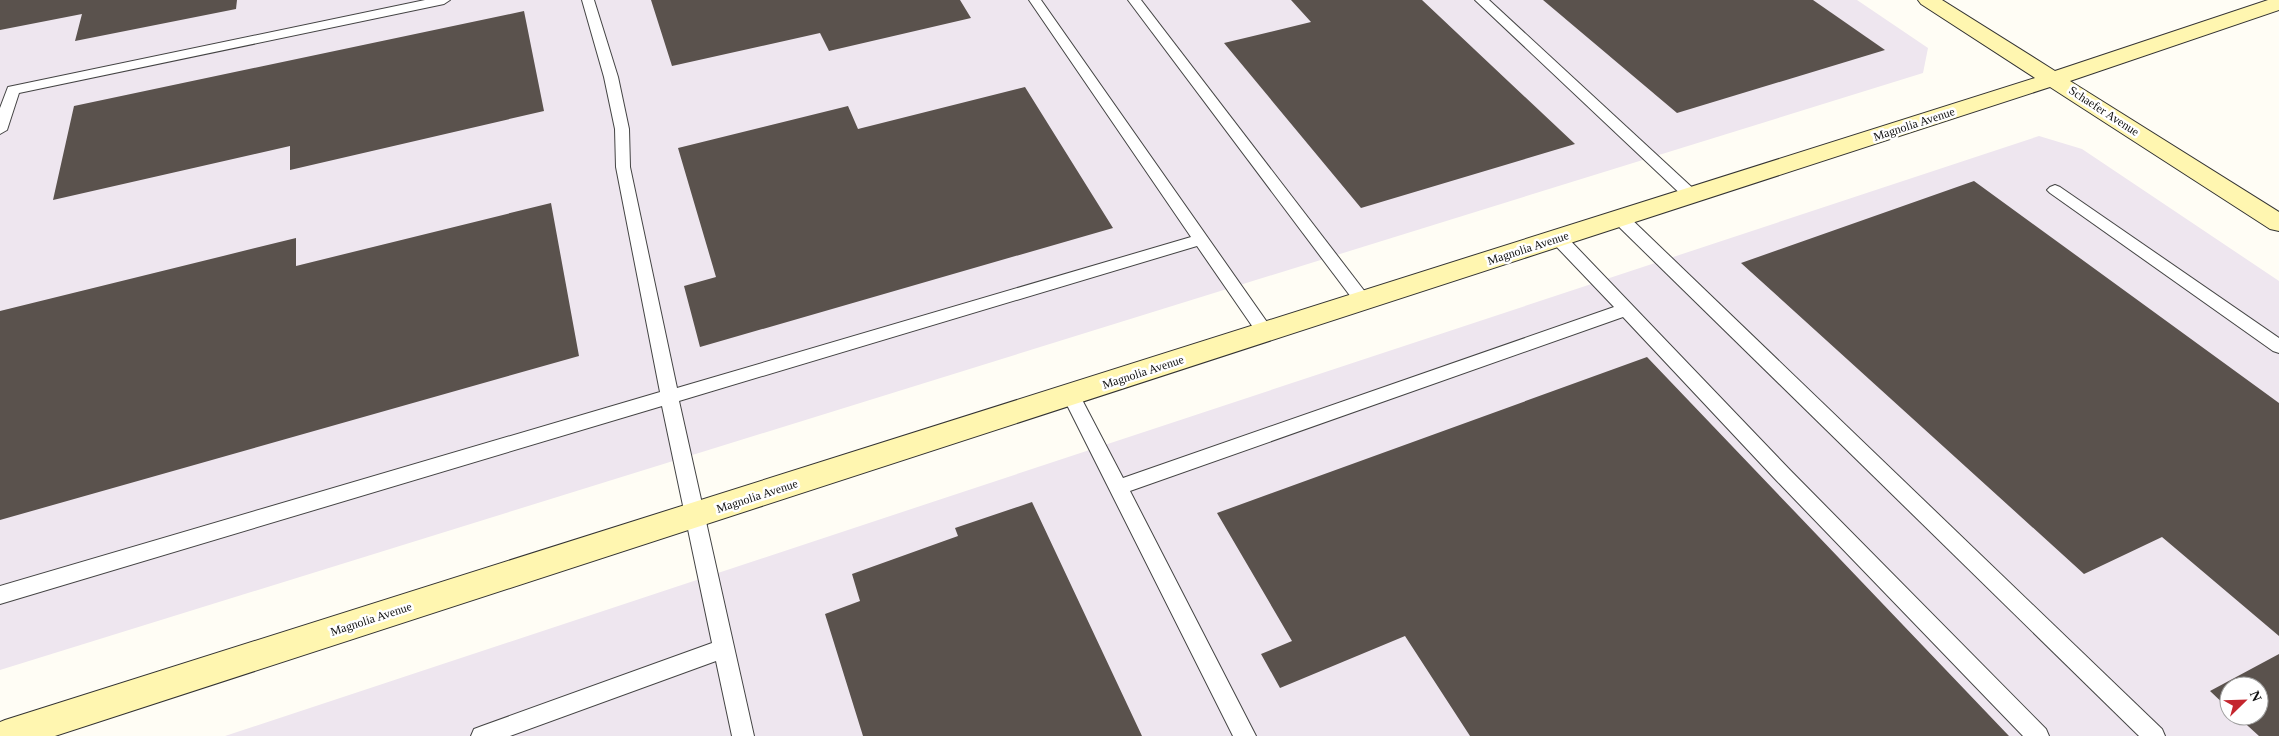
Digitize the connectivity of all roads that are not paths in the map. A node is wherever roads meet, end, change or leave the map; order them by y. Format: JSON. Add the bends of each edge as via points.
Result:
{"nodes":[{"id":1,"x":444,"y":0,"type":"edge"},
{"id":2,"x":588,"y":0,"type":"edge"},
{"id":3,"x":1035,"y":0,"type":"edge"},
{"id":4,"x":1134,"y":0,"type":"edge"},
{"id":5,"x":1481,"y":0,"type":"edge"},
{"id":6,"x":1928,"y":0,"type":"edge"},
{"id":7,"x":2279,"y":3,"type":"edge"},
{"id":8,"x":2054,"y":79,"type":"junction"},
{"id":9,"x":7,"y":88,"type":"edge"},
{"id":10,"x":0,"y":130,"type":"edge"},
{"id":11,"x":2055,"y":190,"type":"dead end"},
{"id":12,"x":1692,"y":196,"type":"junction"},
{"id":13,"x":1620,"y":218,"type":"junction"},
{"id":14,"x":2279,"y":223,"type":"edge"},
{"id":15,"x":1558,"y":238,"type":"junction"},
{"id":16,"x":1201,"y":239,"type":"junction"},
{"id":17,"x":1363,"y":301,"type":"junction"},
{"id":18,"x":1626,"y":309,"type":"junction"},
{"id":19,"x":1265,"y":332,"type":"junction"},
{"id":20,"x":2279,"y":347,"type":"edge"},
{"id":21,"x":1071,"y":395,"type":"junction"},
{"id":22,"x":669,"y":397,"type":"junction"},
{"id":23,"x":1118,"y":487,"type":"junction"},
{"id":24,"x":694,"y":516,"type":"junction"},
{"id":25,"x":0,"y":595,"type":"edge"},
{"id":26,"x":724,"y":648,"type":"junction"},
{"id":27,"x":5,"y":736,"type":"edge"},
{"id":28,"x":482,"y":736,"type":"edge"},
{"id":29,"x":743,"y":736,"type":"edge"},
{"id":30,"x":1245,"y":736,"type":"edge"},
{"id":31,"x":2038,"y":736,"type":"edge"},
{"id":32,"x":2154,"y":736,"type":"edge"}],
"edges":[{"from":1,"to":9,"type":"lane"},
{"from":2,"to":22,"type":"lane","via":[[622,129],[624,167]]},
{"from":3,"to":16,"type":"lane"},
{"from":4,"to":17,"type":"lane"},
{"from":5,"to":12,"type":"lane"},
{"from":6,"to":8,"type":"street","name":"Schaefer Avenue"},
{"from":7,"to":8,"type":"street","name":"Magnolia Avenue"},
{"from":8,"to":12,"type":"street","name":"Magnolia Avenue"},
{"from":8,"to":14,"type":"street","name":"Schaefer Avenue"},
{"from":9,"to":10,"type":"lane"},
{"from":11,"to":20,"type":"lane"},
{"from":12,"to":13,"type":"street","name":"Magnolia Avenue"},
{"from":13,"to":15,"type":"street","name":"Magnolia Avenue"},
{"from":13,"to":32,"type":"lane"},
{"from":15,"to":17,"type":"street","name":"Magnolia Avenue"},
{"from":15,"to":18,"type":"lane"},
{"from":16,"to":19,"type":"lane"},
{"from":16,"to":22,"type":"lane"},
{"from":17,"to":19,"type":"street","name":"Magnolia Avenue"},
{"from":18,"to":23,"type":"lane"},
{"from":18,"to":31,"type":"lane"},
{"from":19,"to":21,"type":"street","name":"Magnolia Avenue"},
{"from":21,"to":23,"type":"lane"},
{"from":21,"to":24,"type":"street","name":"Magnolia Avenue"},
{"from":22,"to":24,"type":"lane"},
{"from":22,"to":25,"type":"lane"},
{"from":23,"to":30,"type":"lane"},
{"from":24,"to":26,"type":"lane"},
{"from":24,"to":27,"type":"street","name":"Magnolia Avenue"},
{"from":26,"to":28,"type":"lane"},
{"from":26,"to":29,"type":"lane"}]}
